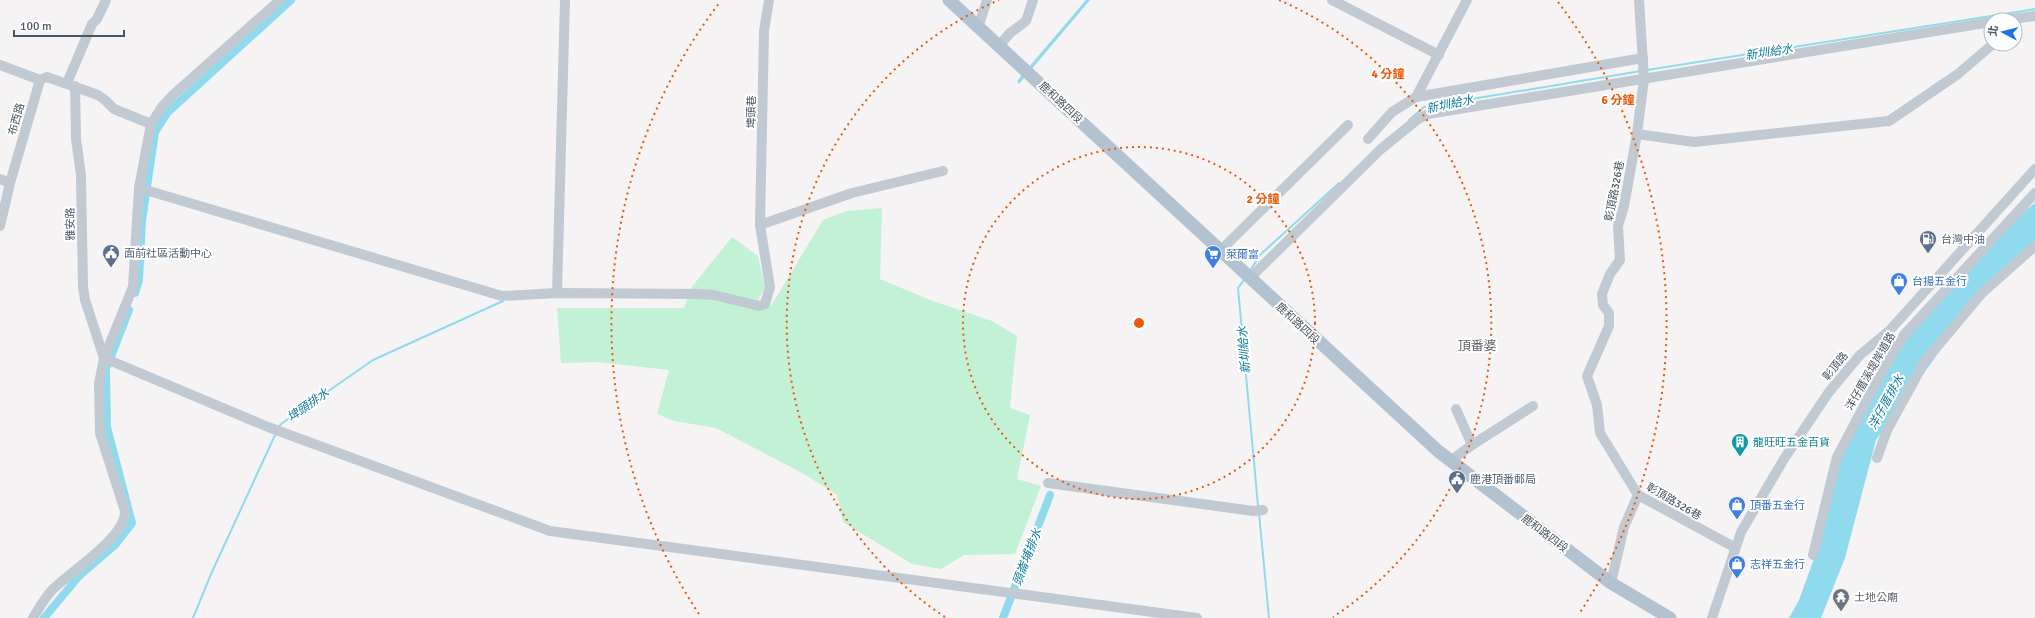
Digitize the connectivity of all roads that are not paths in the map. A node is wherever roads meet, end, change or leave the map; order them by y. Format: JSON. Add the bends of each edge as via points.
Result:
{"nodes":[{"id":1,"x":106,"y":0,"type":"edge"},
{"id":2,"x":280,"y":0,"type":"edge"},
{"id":3,"x":565,"y":0,"type":"edge"},
{"id":4,"x":769,"y":0,"type":"edge"},
{"id":5,"x":949,"y":0,"type":"edge"},
{"id":6,"x":988,"y":0,"type":"edge"},
{"id":7,"x":1033,"y":0,"type":"edge"},
{"id":8,"x":1332,"y":0,"type":"edge"},
{"id":9,"x":1467,"y":0,"type":"edge"},
{"id":10,"x":1639,"y":0,"type":"edge"},
{"id":11,"x":2035,"y":16,"type":"edge"},
{"id":12,"x":2023,"y":18,"type":"edge"},
{"id":13,"x":1983,"y":23,"type":"edge"},
{"id":14,"x":978,"y":28,"type":"junction"},
{"id":15,"x":999,"y":46,"type":"junction"},
{"id":16,"x":1983,"y":52,"type":"edge"},
{"id":17,"x":1439,"y":55,"type":"junction"},
{"id":18,"x":0,"y":65,"type":"edge"},
{"id":19,"x":1644,"y":70,"type":"junction"},
{"id":20,"x":40,"y":80,"type":"junction"},
{"id":21,"x":71,"y":84,"type":"junction"},
{"id":22,"x":1416,"y":97,"type":"junction"},
{"id":23,"x":151,"y":124,"type":"junction"},
{"id":24,"x":1348,"y":124,"type":"dead end"},
{"id":25,"x":1637,"y":134,"type":"junction"},
{"id":26,"x":1368,"y":139,"type":"dead end"},
{"id":27,"x":2035,"y":169,"type":"edge"},
{"id":28,"x":943,"y":171,"type":"dead end"},
{"id":29,"x":0,"y":179,"type":"edge"},
{"id":30,"x":10,"y":183,"type":"junction"},
{"id":31,"x":139,"y":188,"type":"junction"},
{"id":32,"x":2035,"y":193,"type":"edge"},
{"id":33,"x":760,"y":225,"type":"junction"},
{"id":34,"x":0,"y":226,"type":"edge"},
{"id":35,"x":2035,"y":246,"type":"edge"},
{"id":36,"x":1220,"y":251,"type":"junction"},
{"id":37,"x":1250,"y":278,"type":"junction"},
{"id":38,"x":557,"y":293,"type":"junction"},
{"id":39,"x":104,"y":358,"type":"junction"},
{"id":40,"x":1533,"y":406,"type":"dead end"},
{"id":41,"x":1456,"y":409,"type":"dead end"},
{"id":42,"x":1472,"y":445,"type":"junction"},
{"id":43,"x":1877,"y":458,"type":"dead end"},
{"id":44,"x":1450,"y":461,"type":"junction"},
{"id":45,"x":1048,"y":483,"type":"dead end"},
{"id":46,"x":1638,"y":495,"type":"junction"},
{"id":47,"x":1264,"y":510,"type":"dead end"},
{"id":48,"x":1734,"y":546,"type":"junction"},
{"id":49,"x":1813,"y":555,"type":"dead end"},
{"id":50,"x":1611,"y":583,"type":"junction"},
{"id":51,"x":1166,"y":616,"type":"edge"},
{"id":52,"x":33,"y":618,"type":"edge"},
{"id":53,"x":1197,"y":618,"type":"edge"},
{"id":54,"x":1670,"y":618,"type":"edge"},
{"id":55,"x":1712,"y":618,"type":"edge"}],
"edges":[{"from":1,"to":21,"type":"street","name":"雅安路","via":[[92,24]]},
{"from":2,"to":23,"type":"street","via":[[173,95]]},
{"from":3,"to":38,"type":"street"},
{"from":4,"to":33,"type":"street","name":"埤頭巷","via":[[764,31]]},
{"from":5,"to":14,"type":"main road","name":"鹿和路四段"},
{"from":6,"to":14,"type":"street"},
{"from":7,"to":15,"type":"street","via":[[1026,21],[1010,33]]},
{"from":8,"to":17,"type":"street"},
{"from":9,"to":17,"type":"street"},
{"from":10,"to":19,"type":"street","name":"彰頂路326巷"},
{"from":11,"to":12,"type":"street"},
{"from":13,"to":19,"type":"street"},
{"from":14,"to":15,"type":"main road","name":"鹿和路四段"},
{"from":15,"to":36,"type":"main road","name":"鹿和路四段"},
{"from":16,"to":25,"type":"street","via":[[1958,74],[1889,121],[1694,142]]},
{"from":17,"to":22,"type":"street"},
{"from":18,"to":20,"type":"street"},
{"from":19,"to":22,"type":"street"},
{"from":19,"to":25,"type":"street","name":"彰頂路326巷"},
{"from":19,"to":37,"type":"street","via":[[1442,110],[1418,119],[1381,149]]},
{"from":20,"to":21,"type":"street","via":[[47,77]]},
{"from":20,"to":30,"type":"street","name":"布西路"},
{"from":21,"to":23,"type":"street","via":[[98,95],[114,109]]},
{"from":21,"to":39,"type":"street","name":"雅安路","via":[[81,175],[83,288]]},
{"from":22,"to":26,"type":"street","via":[[1392,112]]},
{"from":23,"to":31,"type":"street"},
{"from":24,"to":36,"type":"street"},
{"from":25,"to":46,"type":"street","name":"彰頂路326巷","via":[[1618,226],[1620,260],[1610,274],[1602,294],[1603,305],[1609,313],[1609,326],[1588,376],[1597,405],[1600,433]]},
{"from":27,"to":48,"type":"street","name":"彰頂路","via":[[1890,330],[1860,355],[1829,392],[1784,459]]},
{"from":28,"to":33,"type":"street","via":[[852,193]]},
{"from":29,"to":30,"type":"street"},
{"from":30,"to":34,"type":"street","name":"布西路"},
{"from":31,"to":38,"type":"street","via":[[502,296]]},
{"from":31,"to":39,"type":"street","via":[[134,287]]},
{"from":32,"to":49,"type":"street","name":"洋仔厝溪堤岸道路","via":[[1904,335],[1837,457]]},
{"from":33,"to":38,"type":"street","name":"埤頭巷","via":[[770,287],[764,304],[758,306],[714,295],[697,294]]},
{"from":35,"to":43,"type":"street","via":[[1982,293],[1925,361],[1887,430]]},
{"from":36,"to":37,"type":"main road","name":"鹿和路四段"},
{"from":37,"to":44,"type":"main road","name":"鹿和路四段"},
{"from":39,"to":51,"type":"street","via":[[268,427],[550,531]]},
{"from":39,"to":52,"type":"street","via":[[98,395],[100,433],[125,511],[125,519],[112,538],[52,590],[42,601]]},
{"from":40,"to":42,"type":"street"},
{"from":41,"to":42,"type":"street"},
{"from":42,"to":44,"type":"street"},
{"from":44,"to":50,"type":"main road","name":"鹿和路四段"},
{"from":45,"to":47,"type":"street","via":[[1253,511]]},
{"from":46,"to":48,"type":"street","name":"彰頂路326巷"},
{"from":46,"to":50,"type":"street","via":[[1624,527]]},
{"from":48,"to":55,"type":"street","name":"彰頂路"},
{"from":50,"to":54,"type":"main road","name":"鹿和路四段"},
{"from":51,"to":53,"type":"street"}]}
